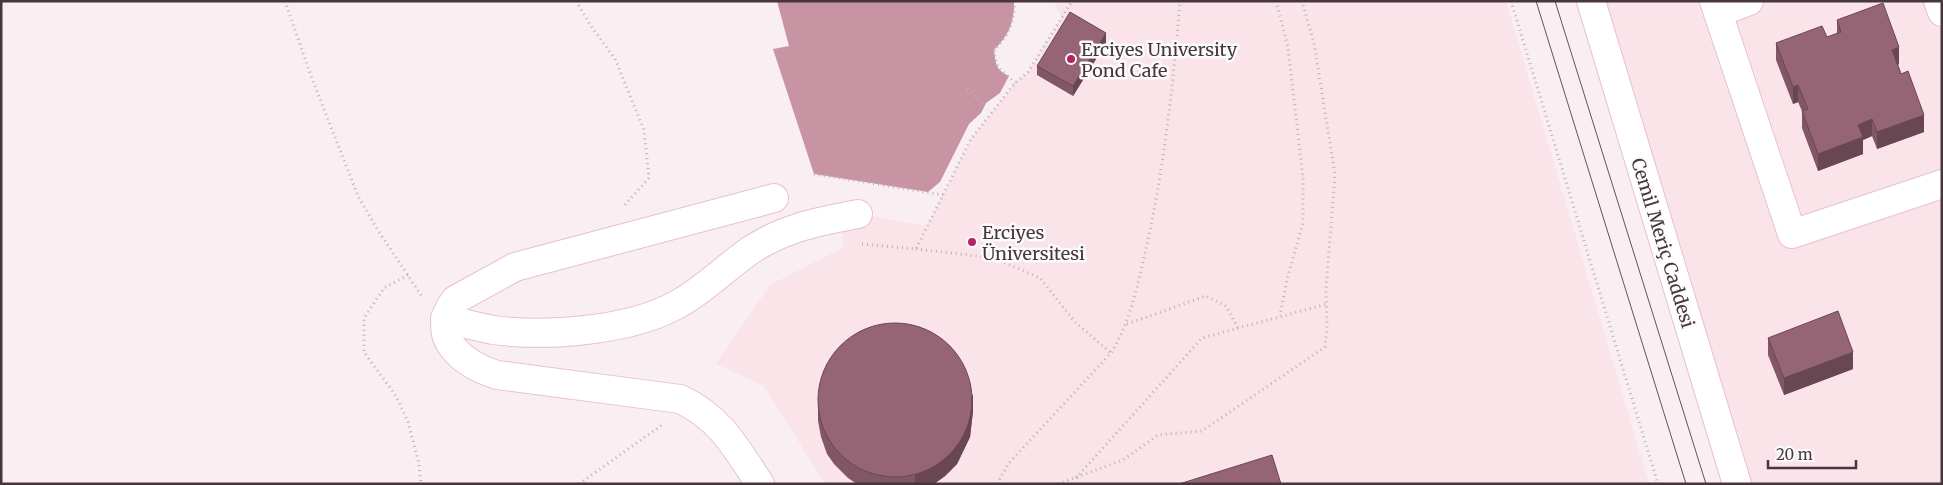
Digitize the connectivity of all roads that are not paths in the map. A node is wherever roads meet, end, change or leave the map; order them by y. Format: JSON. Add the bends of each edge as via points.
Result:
{"nodes":[{"id":1,"x":1591,"y":1,"type":"edge"},
{"id":2,"x":1749,"y":1,"type":"edge"},
{"id":3,"x":1938,"y":1,"type":"edge"},
{"id":4,"x":1716,"y":7,"type":"edge"},
{"id":5,"x":1942,"y":12,"type":"edge"},
{"id":6,"x":1942,"y":184,"type":"edge"},
{"id":7,"x":774,"y":198,"type":"dead end"},
{"id":8,"x":858,"y":214,"type":"dead end"},
{"id":9,"x":445,"y":318,"type":"junction"},
{"id":10,"x":760,"y":484,"type":"edge"},
{"id":11,"x":1737,"y":484,"type":"edge"}],
"edges":[{"from":1,"to":11,"type":"street","name":"Cemil Meriç Caddesi"},
{"from":2,"to":4,"type":"street"},
{"from":3,"to":5,"type":"street"},
{"from":4,"to":6,"type":"street","via":[[1792,234]]},
{"from":7,"to":9,"type":"street","via":[[515,267],[456,300]]},
{"from":8,"to":9,"type":"street","via":[[801,226],[776,236],[679,304],[639,319],[596,328],[523,332],[493,330]]},
{"from":9,"to":10,"type":"street","via":[[447,337],[460,356],[497,375],[680,399],[695,406],[720,426]]}]}
